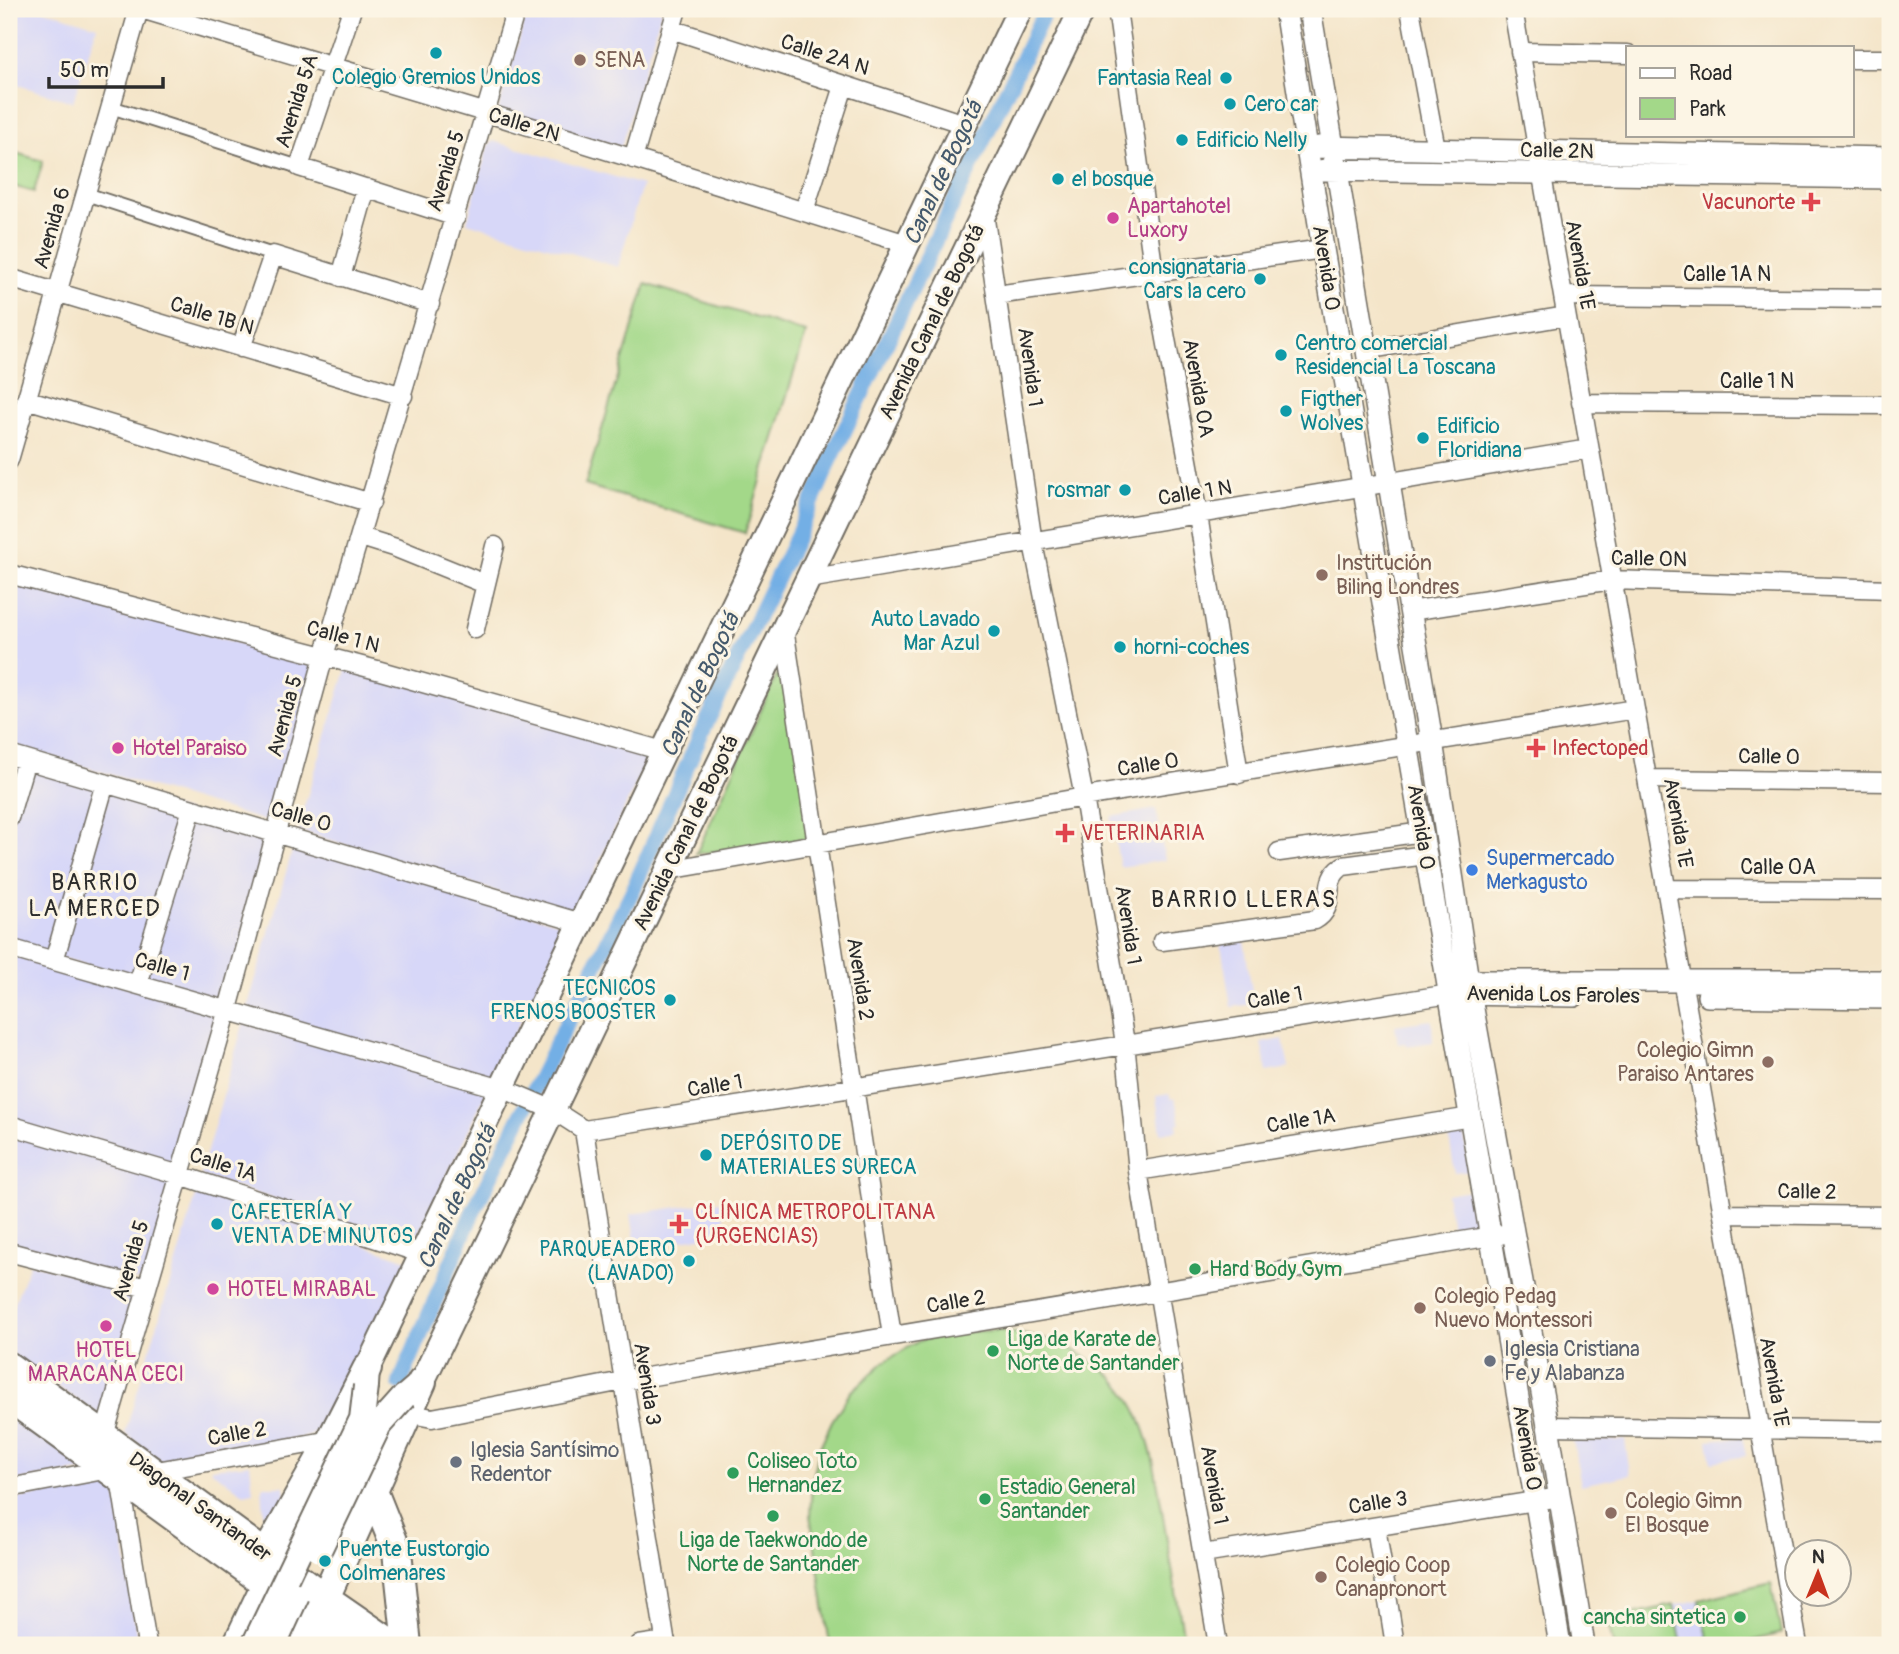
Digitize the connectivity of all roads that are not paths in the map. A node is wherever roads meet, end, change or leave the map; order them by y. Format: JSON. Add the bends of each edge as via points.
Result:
{"nodes":[{"id":1,"x":140,"y":9,"type":"edge"},
{"id":2,"x":352,"y":9,"type":"edge"},
{"id":3,"x":516,"y":9,"type":"edge"},
{"id":4,"x":677,"y":9,"type":"edge"},
{"id":5,"x":1020,"y":9,"type":"edge"},
{"id":6,"x":1082,"y":9,"type":"edge"},
{"id":7,"x":1116,"y":9,"type":"edge"},
{"id":8,"x":1285,"y":9,"type":"edge"},
{"id":9,"x":1310,"y":9,"type":"edge"},
{"id":10,"x":1410,"y":9,"type":"edge"},
{"id":11,"x":1513,"y":9,"type":"edge"},
{"id":12,"x":671,"y":29,"type":"junction"},
{"id":13,"x":1520,"y":52,"type":"junction"},
{"id":14,"x":1626,"y":54,"type":"edge"},
{"id":15,"x":1854,"y":59,"type":"edge"},
{"id":16,"x":1890,"y":59,"type":"edge"},
{"id":17,"x":332,"y":68,"type":"junction"},
{"id":18,"x":844,"y":86,"type":"junction"},
{"id":19,"x":111,"y":107,"type":"junction"},
{"id":20,"x":487,"y":113,"type":"junction"},
{"id":21,"x":964,"y":124,"type":"junction"},
{"id":22,"x":1307,"y":147,"type":"junction"},
{"id":23,"x":1332,"y":147,"type":"junction"},
{"id":24,"x":1436,"y":149,"type":"junction"},
{"id":25,"x":1538,"y":151,"type":"junction"},
{"id":26,"x":1890,"y":158,"type":"edge"},
{"id":27,"x":633,"y":159,"type":"junction"},
{"id":28,"x":299,"y":167,"type":"junction"},
{"id":29,"x":1311,"y":170,"type":"junction"},
{"id":30,"x":1335,"y":170,"type":"junction"},
{"id":31,"x":1542,"y":173,"type":"junction"},
{"id":32,"x":1890,"y":178,"type":"edge"},
{"id":33,"x":366,"y":188,"type":"junction"},
{"id":34,"x":86,"y":194,"type":"junction"},
{"id":35,"x":804,"y":211,"type":"junction"},
{"id":36,"x":984,"y":213,"type":"junction"},
{"id":37,"x":456,"y":217,"type":"junction"},
{"id":38,"x":907,"y":244,"type":"junction"},
{"id":39,"x":1323,"y":249,"type":"junction"},
{"id":40,"x":273,"y":255,"type":"junction"},
{"id":41,"x":1154,"y":273,"type":"junction"},
{"id":42,"x":341,"y":277,"type":"junction"},
{"id":43,"x":9,"y":278,"type":"edge"},
{"id":44,"x":57,"y":293,"type":"junction"},
{"id":45,"x":996,"y":295,"type":"junction"},
{"id":46,"x":1563,"y":296,"type":"junction"},
{"id":47,"x":1890,"y":299,"type":"edge"},
{"id":48,"x":430,"y":304,"type":"junction"},
{"id":49,"x":1566,"y":316,"type":"junction"},
{"id":50,"x":242,"y":348,"type":"junction"},
{"id":51,"x":1366,"y":351,"type":"junction"},
{"id":52,"x":403,"y":396,"type":"junction"},
{"id":53,"x":26,"y":399,"type":"junction"},
{"id":54,"x":1581,"y":403,"type":"junction"},
{"id":55,"x":1890,"y":405,"type":"edge"},
{"id":56,"x":1590,"y":449,"type":"junction"},
{"id":57,"x":9,"y":460,"type":"edge"},
{"id":58,"x":1388,"y":484,"type":"junction"},
{"id":59,"x":1364,"y":488,"type":"junction"},
{"id":60,"x":371,"y":503,"type":"junction"},
{"id":61,"x":1198,"y":515,"type":"junction"},
{"id":62,"x":361,"y":537,"type":"junction"},
{"id":63,"x":1033,"y":543,"type":"junction"},
{"id":64,"x":495,"y":546,"type":"dead end"},
{"id":65,"x":9,"y":573,"type":"edge"},
{"id":66,"x":808,"y":579,"type":"junction"},
{"id":67,"x":1612,"y":580,"type":"junction"},
{"id":68,"x":485,"y":584,"type":"junction"},
{"id":69,"x":1890,"y":589,"type":"edge"},
{"id":70,"x":1410,"y":611,"type":"junction"},
{"id":71,"x":784,"y":628,"type":"junction"},
{"id":72,"x":475,"y":629,"type":"dead end"},
{"id":73,"x":324,"y":656,"type":"junction"},
{"id":74,"x":1635,"y":709,"type":"junction"},
{"id":75,"x":1432,"y":741,"type":"junction"},
{"id":76,"x":1408,"y":746,"type":"junction"},
{"id":77,"x":663,"y":751,"type":"junction"},
{"id":78,"x":17,"y":757,"type":"edge"},
{"id":79,"x":1239,"y":774,"type":"junction"},
{"id":80,"x":1647,"y":779,"type":"junction"},
{"id":81,"x":1890,"y":782,"type":"edge"},
{"id":82,"x":105,"y":783,"type":"junction"},
{"id":83,"x":1084,"y":797,"type":"junction"},
{"id":84,"x":192,"y":809,"type":"junction"},
{"id":85,"x":9,"y":818,"type":"edge"},
{"id":86,"x":1423,"y":832,"type":"junction"},
{"id":87,"x":277,"y":834,"type":"junction"},
{"id":88,"x":817,"y":845,"type":"junction"},
{"id":89,"x":1279,"y":852,"type":"dead end"},
{"id":90,"x":1426,"y":855,"type":"junction"},
{"id":91,"x":668,"y":870,"type":"junction"},
{"id":92,"x":1666,"y":889,"type":"junction"},
{"id":93,"x":1890,"y":891,"type":"edge"},
{"id":94,"x":581,"y":923,"type":"junction"},
{"id":95,"x":1162,"y":941,"type":"dead end"},
{"id":96,"x":9,"y":948,"type":"edge"},
{"id":97,"x":54,"y":961,"type":"junction"},
{"id":98,"x":1890,"y":981,"type":"edge"},
{"id":99,"x":138,"y":984,"type":"junction"},
{"id":100,"x":1684,"y":989,"type":"junction"},
{"id":101,"x":1463,"y":990,"type":"junction"},
{"id":102,"x":1890,"y":998,"type":"edge"},
{"id":103,"x":228,"y":1009,"type":"junction"},
{"id":104,"x":1125,"y":1043,"type":"junction"},
{"id":105,"x":854,"y":1086,"type":"junction"},
{"id":106,"x":505,"y":1090,"type":"junction"},
{"id":107,"x":548,"y":1108,"type":"junction"},
{"id":108,"x":1471,"y":1117,"type":"junction"},
{"id":109,"x":9,"y":1125,"type":"edge"},
{"id":110,"x":584,"y":1130,"type":"junction"},
{"id":111,"x":1138,"y":1171,"type":"junction"},
{"id":112,"x":180,"y":1175,"type":"junction"},
{"id":113,"x":1723,"y":1213,"type":"junction"},
{"id":114,"x":1890,"y":1216,"type":"edge"},
{"id":115,"x":1513,"y":1232,"type":"junction"},
{"id":116,"x":1491,"y":1236,"type":"junction"},
{"id":117,"x":9,"y":1252,"type":"edge"},
{"id":118,"x":423,"y":1254,"type":"junction"},
{"id":119,"x":147,"y":1288,"type":"junction"},
{"id":120,"x":1158,"y":1292,"type":"junction"},
{"id":121,"x":892,"y":1336,"type":"junction"},
{"id":122,"x":9,"y":1367,"type":"edge"},
{"id":123,"x":367,"y":1378,"type":"junction"},
{"id":124,"x":623,"y":1381,"type":"junction"},
{"id":125,"x":9,"y":1397,"type":"edge"},
{"id":126,"x":411,"y":1397,"type":"junction"},
{"id":127,"x":1548,"y":1426,"type":"junction"},
{"id":128,"x":1759,"y":1429,"type":"junction"},
{"id":129,"x":1890,"y":1431,"type":"edge"},
{"id":130,"x":104,"y":1436,"type":"junction"},
{"id":131,"x":331,"y":1440,"type":"junction"},
{"id":132,"x":151,"y":1472,"type":"junction"},
{"id":133,"x":114,"y":1473,"type":"junction"},
{"id":134,"x":9,"y":1488,"type":"edge"},
{"id":135,"x":373,"y":1491,"type":"junction"},
{"id":136,"x":1560,"y":1497,"type":"junction"},
{"id":137,"x":1536,"y":1501,"type":"junction"},
{"id":138,"x":1376,"y":1527,"type":"junction"},
{"id":139,"x":266,"y":1555,"type":"junction"},
{"id":140,"x":1203,"y":1555,"type":"junction"},
{"id":141,"x":266,"y":1584,"type":"junction"},
{"id":142,"x":319,"y":1609,"type":"junction"},
{"id":143,"x":666,"y":1643,"type":"edge"},
{"id":144,"x":146,"y":1645,"type":"edge"},
{"id":145,"x":237,"y":1645,"type":"edge"},
{"id":146,"x":254,"y":1645,"type":"edge"},
{"id":147,"x":274,"y":1645,"type":"edge"},
{"id":148,"x":300,"y":1645,"type":"edge"},
{"id":149,"x":351,"y":1645,"type":"edge"},
{"id":150,"x":393,"y":1645,"type":"edge"},
{"id":151,"x":407,"y":1645,"type":"edge"},
{"id":152,"x":639,"y":1645,"type":"edge"},
{"id":153,"x":1218,"y":1645,"type":"edge"},
{"id":154,"x":1395,"y":1645,"type":"edge"},
{"id":155,"x":1560,"y":1645,"type":"edge"},
{"id":156,"x":1584,"y":1645,"type":"edge"},
{"id":157,"x":1798,"y":1645,"type":"edge"}],
"edges":[{"from":1,"to":17,"type":"street","name":"Calle 2N"},
{"from":1,"to":19,"type":"street","name":"Avenida 6"},
{"from":2,"to":17,"type":"street","name":"Avenida 5A"},
{"from":3,"to":20,"type":"street","name":"Avenida 5"},
{"from":4,"to":12,"type":"street"},
{"from":5,"to":21,"type":"main road"},
{"from":6,"to":36,"type":"main road","name":"Avenida Canal de Bogotá"},
{"from":7,"to":41,"type":"street","name":"Avenida 0A"},
{"from":8,"to":22,"type":"street","name":"Avenida 0"},
{"from":9,"to":23,"type":"street","name":"Avenida 0"},
{"from":10,"to":24,"type":"street"},
{"from":11,"to":13,"type":"street","name":"Avenida 1E"},
{"from":12,"to":18,"type":"street","name":"Calle 2A N"},
{"from":12,"to":27,"type":"street"},
{"from":13,"to":14,"type":"street"},
{"from":13,"to":25,"type":"street","name":"Avenida 1E"},
{"from":15,"to":16,"type":"street"},
{"from":17,"to":20,"type":"street","name":"Calle 2N"},
{"from":17,"to":28,"type":"street","name":"Avenida 5A"},
{"from":18,"to":21,"type":"street","name":"Calle 2A N"},
{"from":18,"to":35,"type":"street"},
{"from":19,"to":28,"type":"street"},
{"from":19,"to":34,"type":"street","name":"Avenida 6"},
{"from":20,"to":27,"type":"street","name":"Calle 2N"},
{"from":20,"to":37,"type":"street","name":"Avenida 5"},
{"from":21,"to":38,"type":"main road"},
{"from":22,"to":23,"type":"street","name":"Calle 2N"},
{"from":22,"to":29,"type":"street","name":"Avenida 0"},
{"from":23,"to":24,"type":"street","name":"Calle 2N"},
{"from":23,"to":30,"type":"street","name":"Avenida 0"},
{"from":24,"to":25,"type":"street","name":"Calle 2N"},
{"from":25,"to":26,"type":"street","name":"Calle 2N"},
{"from":25,"to":31,"type":"street","name":"Avenida 1E"},
{"from":27,"to":35,"type":"street","name":"Calle 2N"},
{"from":28,"to":33,"type":"street"},
{"from":29,"to":30,"type":"street","name":"Calle 2N"},
{"from":29,"to":39,"type":"street","name":"Avenida 0"},
{"from":30,"to":31,"type":"street","name":"Calle 2N"},
{"from":30,"to":51,"type":"street","name":"Avenida 0"},
{"from":31,"to":32,"type":"street","name":"Calle 2N"},
{"from":31,"to":46,"type":"street","name":"Avenida 1E"},
{"from":33,"to":37,"type":"street"},
{"from":33,"to":42,"type":"street"},
{"from":34,"to":40,"type":"street"},
{"from":34,"to":44,"type":"street","name":"Avenida 6"},
{"from":35,"to":38,"type":"street","name":"Calle 2N"},
{"from":36,"to":45,"type":"street","name":"Avenida 1"},
{"from":36,"to":66,"type":"main road","name":"Avenida Canal de Bogotá"},
{"from":37,"to":48,"type":"street","name":"Avenida 5"},
{"from":38,"to":77,"type":"main road"},
{"from":39,"to":41,"type":"street"},
{"from":39,"to":59,"type":"street","name":"Avenida 0"},
{"from":40,"to":42,"type":"street"},
{"from":40,"to":50,"type":"street"},
{"from":41,"to":45,"type":"street"},
{"from":41,"to":61,"type":"street","name":"Avenida 0A"},
{"from":42,"to":48,"type":"street"},
{"from":43,"to":44,"type":"street","name":"Calle 1B N"},
{"from":44,"to":50,"type":"street","name":"Calle 1B N"},
{"from":44,"to":53,"type":"street","name":"Avenida 6"},
{"from":45,"to":63,"type":"street","name":"Avenida 1"},
{"from":46,"to":47,"type":"street","name":"Calle 1A N"},
{"from":46,"to":49,"type":"street","name":"Avenida 1E"},
{"from":48,"to":52,"type":"street","name":"Avenida 5"},
{"from":49,"to":51,"type":"street"},
{"from":49,"to":54,"type":"street","name":"Avenida 1E"},
{"from":50,"to":52,"type":"street","name":"Calle 1B N"},
{"from":51,"to":58,"type":"street","name":"Avenida 0"},
{"from":52,"to":60,"type":"street","name":"Avenida 5"},
{"from":53,"to":57,"type":"street","name":"Avenida 6"},
{"from":53,"to":60,"type":"street"},
{"from":54,"to":55,"type":"street","name":"Calle 1 N"},
{"from":54,"to":56,"type":"street","name":"Avenida 1E"},
{"from":56,"to":58,"type":"street","name":"Calle 1 N"},
{"from":56,"to":67,"type":"street","name":"Avenida 1E"},
{"from":58,"to":59,"type":"street","name":"Calle 1 N"},
{"from":58,"to":70,"type":"street","name":"Avenida 0"},
{"from":59,"to":61,"type":"street","name":"Calle 1 N"},
{"from":59,"to":76,"type":"street","name":"Avenida 0"},
{"from":60,"to":62,"type":"street","name":"Avenida 5"},
{"from":61,"to":63,"type":"street","name":"Calle 1 N"},
{"from":61,"to":79,"type":"street","name":"Avenida 0A"},
{"from":62,"to":68,"type":"street"},
{"from":62,"to":73,"type":"street","name":"Avenida 5"},
{"from":63,"to":66,"type":"street","name":"Calle 1 N"},
{"from":63,"to":83,"type":"street","name":"Avenida 1"},
{"from":64,"to":68,"type":"street"},
{"from":65,"to":73,"type":"street","name":"Calle 1 N"},
{"from":66,"to":71,"type":"main road","name":"Avenida Canal de Bogotá"},
{"from":67,"to":69,"type":"street","name":"Calle 0N"},
{"from":67,"to":70,"type":"street","name":"Calle 0N"},
{"from":67,"to":74,"type":"street","name":"Avenida 1E"},
{"from":68,"to":72,"type":"street"},
{"from":70,"to":75,"type":"street","name":"Avenida 0"},
{"from":71,"to":88,"type":"street","name":"Avenida 2"},
{"from":71,"to":91,"type":"main road","name":"Avenida Canal de Bogotá"},
{"from":73,"to":77,"type":"street","name":"Calle 1 N"},
{"from":73,"to":87,"type":"street","name":"Avenida 5"},
{"from":74,"to":75,"type":"street","name":"Calle 0"},
{"from":74,"to":80,"type":"street","name":"Avenida 1E"},
{"from":75,"to":76,"type":"street","name":"Calle 0"},
{"from":75,"to":101,"type":"street","name":"Avenida 0"},
{"from":76,"to":79,"type":"street","name":"Calle 0"},
{"from":76,"to":86,"type":"street","name":"Avenida 0"},
{"from":77,"to":94,"type":"main road"},
{"from":78,"to":82,"type":"street","name":"Calle 0"},
{"from":78,"to":85,"type":"street"},
{"from":79,"to":83,"type":"street","name":"Calle 0"},
{"from":80,"to":81,"type":"street","name":"Calle 0"},
{"from":80,"to":92,"type":"street","name":"Avenida 1E"},
{"from":82,"to":84,"type":"street","name":"Calle 0"},
{"from":82,"to":97,"type":"street"},
{"from":83,"to":88,"type":"street","name":"Calle 0"},
{"from":83,"to":104,"type":"street","name":"Avenida 1"},
{"from":84,"to":87,"type":"street","name":"Calle 0"},
{"from":84,"to":99,"type":"street"},
{"from":86,"to":89,"type":"street"},
{"from":86,"to":90,"type":"street","name":"Avenida 0"},
{"from":87,"to":94,"type":"street","name":"Calle 0"},
{"from":87,"to":103,"type":"street","name":"Avenida 5"},
{"from":88,"to":91,"type":"street","name":"Calle 0"},
{"from":88,"to":105,"type":"street","name":"Avenida 2"},
{"from":90,"to":95,"type":"street","via":[[1334,871],[1328,906],[1315,920]]},
{"from":90,"to":101,"type":"street","name":"Avenida 0"},
{"from":91,"to":107,"type":"main road","name":"Avenida Canal de Bogotá"},
{"from":92,"to":93,"type":"street","name":"Calle 0A"},
{"from":92,"to":100,"type":"street","name":"Avenida 1E"},
{"from":94,"to":106,"type":"main road"},
{"from":96,"to":97,"type":"street","name":"Calle 1"},
{"from":97,"to":99,"type":"street","name":"Calle 1"},
{"from":98,"to":100,"type":"street","name":"Avenida Los Faroles"},
{"from":99,"to":103,"type":"street","name":"Calle 1"},
{"from":100,"to":101,"type":"street","name":"Avenida Los Faroles"},
{"from":100,"to":102,"type":"street","name":"Avenida Los Faroles"},
{"from":100,"to":113,"type":"street","name":"Avenida 1E"},
{"from":101,"to":104,"type":"street","name":"Calle 1"},
{"from":101,"to":108,"type":"street","name":"Avenida 0"},
{"from":101,"to":115,"type":"street","name":"Avenida 0"},
{"from":103,"to":106,"type":"street","name":"Calle 1"},
{"from":103,"to":112,"type":"street","name":"Avenida 5"},
{"from":104,"to":105,"type":"street","name":"Calle 1"},
{"from":104,"to":111,"type":"street","name":"Avenida 1"},
{"from":105,"to":110,"type":"street","name":"Calle 1"},
{"from":105,"to":121,"type":"street","name":"Avenida 2"},
{"from":106,"to":107,"type":"street","name":"Calle 1"},
{"from":106,"to":118,"type":"main road"},
{"from":107,"to":110,"type":"street","name":"Calle 1"},
{"from":107,"to":126,"type":"main road","name":"Avenida Canal de Bogotá"},
{"from":108,"to":111,"type":"street","name":"Calle 1A"},
{"from":108,"to":116,"type":"street","name":"Avenida 0"},
{"from":109,"to":112,"type":"street","name":"Calle 1A"},
{"from":110,"to":124,"type":"street","name":"Avenida 3"},
{"from":111,"to":120,"type":"street","name":"Avenida 1"},
{"from":112,"to":118,"type":"street","name":"Calle 1A"},
{"from":112,"to":119,"type":"street","name":"Avenida 5"},
{"from":113,"to":114,"type":"street","name":"Calle 2"},
{"from":113,"to":128,"type":"street","name":"Avenida 1E"},
{"from":115,"to":116,"type":"street","name":"Calle 2"},
{"from":115,"to":127,"type":"street","name":"Avenida 0"},
{"from":116,"to":120,"type":"street","name":"Calle 2"},
{"from":116,"to":137,"type":"street","name":"Avenida 0"},
{"from":117,"to":119,"type":"street"},
{"from":118,"to":123,"type":"main road"},
{"from":119,"to":130,"type":"street","name":"Avenida 5"},
{"from":120,"to":121,"type":"street","name":"Calle 2"},
{"from":120,"to":140,"type":"street","name":"Avenida 1"},
{"from":121,"to":124,"type":"street","name":"Calle 2"},
{"from":122,"to":130,"type":"main road","name":"Diagonal Santander"},
{"from":123,"to":131,"type":"main road"},
{"from":123,"to":146,"type":"main road","bridge":true,"via":[[362,1419]]},
{"from":124,"to":126,"type":"street","name":"Calle 2","via":[[432,1418]]},
{"from":124,"to":143,"type":"street","name":"Avenida 3"},
{"from":125,"to":133,"type":"main road","name":"Diagonal Santander"},
{"from":126,"to":135,"type":"main road"},
{"from":126,"to":147,"type":"main road","name":"Avenida Canal de Bogotá","bridge":true,"via":[[379,1425]]},
{"from":127,"to":128,"type":"street"},
{"from":127,"to":136,"type":"street","name":"Avenida 0"},
{"from":128,"to":129,"type":"street"},
{"from":128,"to":157,"type":"street","name":"Avenida 1E"},
{"from":130,"to":132,"type":"main road","name":"Diagonal Santander"},
{"from":131,"to":132,"type":"street","name":"Calle 2"},
{"from":131,"to":139,"type":"main road"},
{"from":132,"to":139,"type":"main road","name":"Diagonal Santander"},
{"from":133,"to":134,"type":"street"},
{"from":133,"to":141,"type":"main road","name":"Diagonal Santander"},
{"from":133,"to":144,"type":"street"},
{"from":135,"to":142,"type":"main road"},
{"from":135,"to":151,"type":"main road","via":[[397,1551]]},
{"from":136,"to":137,"type":"street","name":"Calle 3"},
{"from":136,"to":156,"type":"street","name":"Avenida 0"},
{"from":137,"to":138,"type":"street","name":"Calle 3"},
{"from":137,"to":155,"type":"street","name":"Avenida 0"},
{"from":138,"to":140,"type":"street","name":"Calle 3"},
{"from":138,"to":154,"type":"street"},
{"from":139,"to":142,"type":"main road","name":"Diagonal Santander"},
{"from":140,"to":153,"type":"street","name":"Avenida 1"},
{"from":141,"to":142,"type":"main road","name":"Diagonal Santander"},
{"from":141,"to":145,"type":"main road"},
{"from":142,"to":148,"type":"main road"},
{"from":142,"to":149,"type":"main road","name":"Diagonal Santander"},
{"from":142,"to":150,"type":"main road","name":"Diagonal Santander"},
{"from":143,"to":152,"type":"street"}]}
